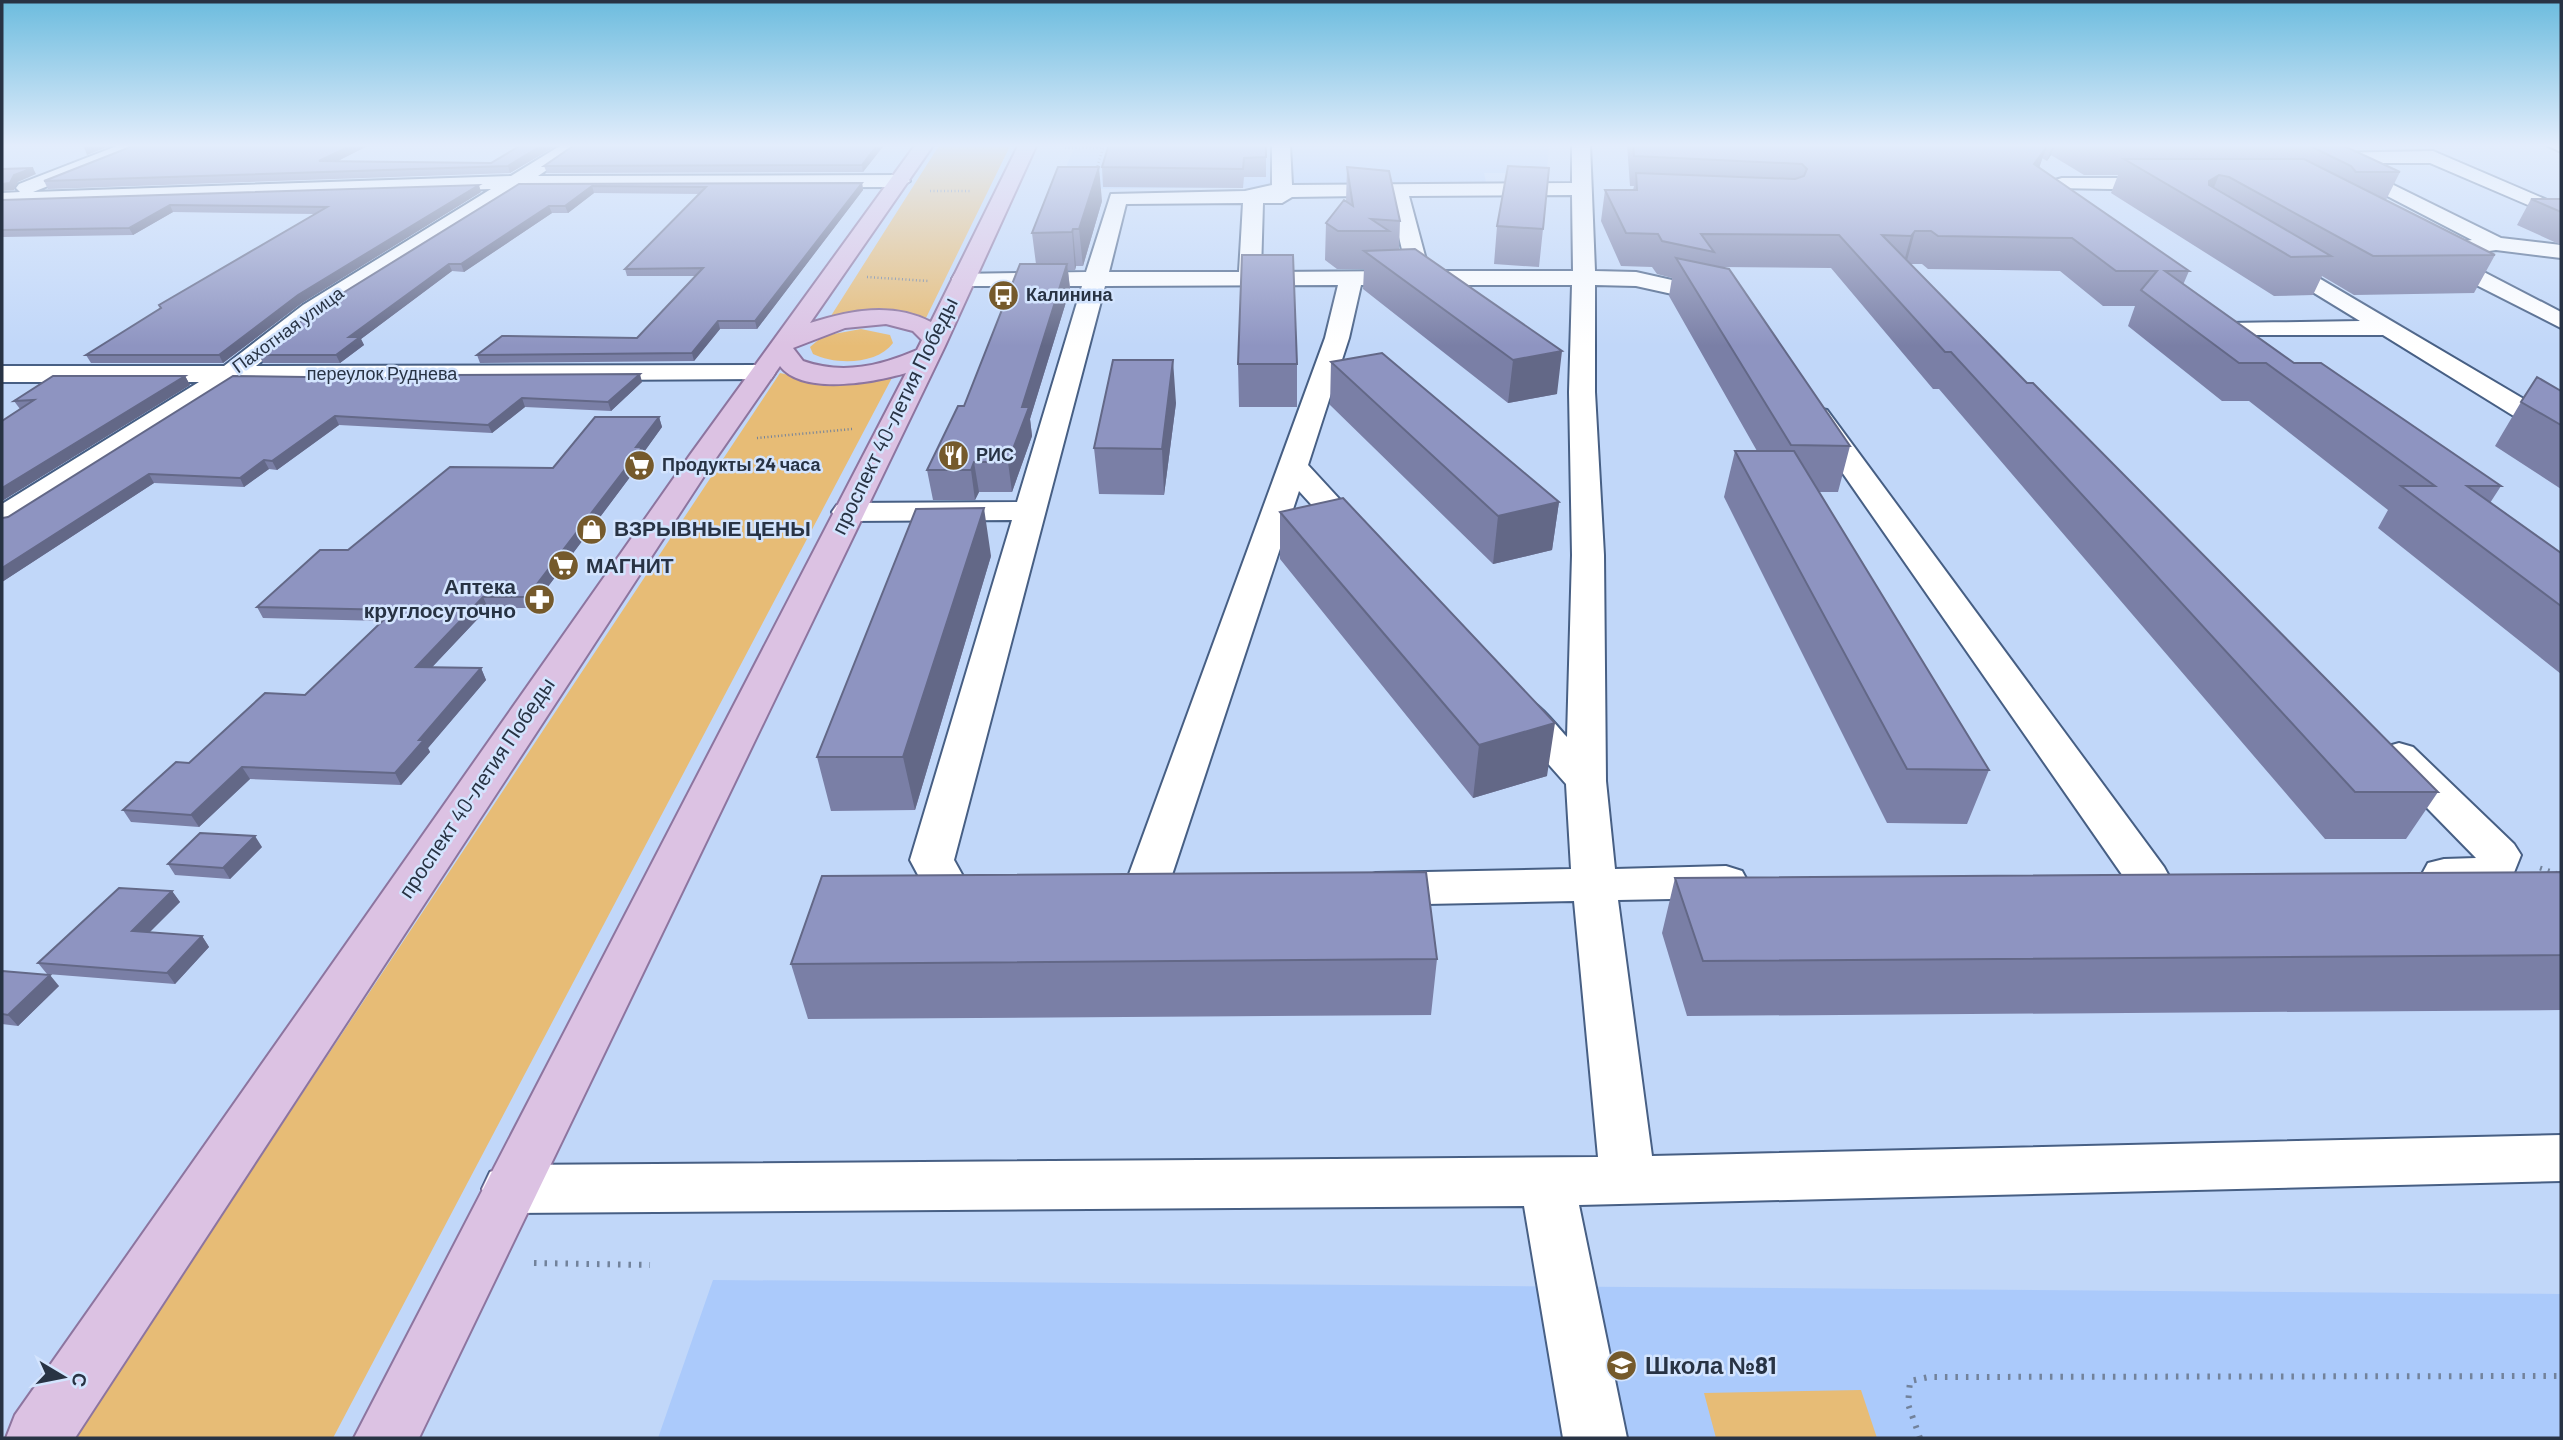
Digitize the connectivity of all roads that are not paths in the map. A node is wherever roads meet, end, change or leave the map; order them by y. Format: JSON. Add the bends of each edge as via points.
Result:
{"nodes":[{"id":1,"x":469,"y":211,"type":"edge"},
{"id":2,"x":879,"y":211,"type":"edge"},
{"id":3,"x":1006,"y":211,"type":"edge"},
{"id":4,"x":1114,"y":211,"type":"edge"},
{"id":5,"x":1268,"y":211,"type":"edge"},
{"id":6,"x":1404,"y":211,"type":"edge"},
{"id":7,"x":1587,"y":211,"type":"edge"},
{"id":8,"x":2432,"y":211,"type":"edge"},
{"id":9,"x":2394,"y":213,"type":"edge"},
{"id":10,"x":2441,"y":216,"type":"junction"},
{"id":11,"x":2561,"y":216,"type":"edge"},
{"id":12,"x":2499,"y":219,"type":"dead end"},
{"id":13,"x":2524,"y":219,"type":"dead end"},
{"id":14,"x":2407,"y":241,"type":"edge"},
{"id":15,"x":2496,"y":244,"type":"junction"},
{"id":16,"x":2252,"y":245,"type":"edge"},
{"id":17,"x":2561,"y":251,"type":"edge"},
{"id":18,"x":2429,"y":252,"type":"junction"},
{"id":19,"x":1351,"y":276,"type":"junction"},
{"id":20,"x":1419,"y":276,"type":"junction"},
{"id":21,"x":1250,"y":277,"type":"junction"},
{"id":22,"x":1095,"y":278,"type":"junction"},
{"id":23,"x":1584,"y":278,"type":"junction"},
{"id":24,"x":962,"y":281,"type":"junction"},
{"id":25,"x":1451,"y":299,"type":"edge"},
{"id":26,"x":1743,"y":313,"type":"edge"},
{"id":27,"x":2207,"y":314,"type":"edge"},
{"id":28,"x":2561,"y":321,"type":"edge"},
{"id":29,"x":2388,"y":328,"type":"junction"},
{"id":30,"x":2229,"y":330,"type":"junction"},
{"id":31,"x":931,"y":347,"type":"junction"},
{"id":32,"x":777,"y":354,"type":"junction"},
{"id":33,"x":2262,"y":354,"type":"edge"},
{"id":34,"x":2,"y":374,"type":"edge"},
{"id":35,"x":229,"y":374,"type":"junction"},
{"id":36,"x":1799,"y":392,"type":"edge"},
{"id":37,"x":2561,"y":433,"type":"edge"},
{"id":38,"x":1293,"y":467,"type":"junction"},
{"id":39,"x":1030,"y":511,"type":"junction"},
{"id":40,"x":848,"y":512,"type":"junction"},
{"id":41,"x":2,"y":517,"type":"edge"},
{"id":42,"x":1557,"y":528,"type":"edge"},
{"id":43,"x":1588,"y":555,"type":"junction"},
{"id":44,"x":1387,"y":568,"type":"edge"},
{"id":45,"x":1492,"y":680,"type":"edge"},
{"id":46,"x":2380,"y":737,"type":"edge"},
{"id":47,"x":1586,"y":781,"type":"junction"},
{"id":48,"x":2410,"y":875,"type":"edge"},
{"id":49,"x":2143,"y":878,"type":"edge"},
{"id":50,"x":1760,"y":881,"type":"edge"},
{"id":51,"x":1594,"y":883,"type":"junction"},
{"id":52,"x":1335,"y":890,"type":"edge"},
{"id":53,"x":1184,"y":894,"type":"edge"},
{"id":54,"x":1143,"y":896,"type":"junction"},
{"id":55,"x":1102,"y":897,"type":"edge"},
{"id":56,"x":1019,"y":900,"type":"edge"},
{"id":57,"x":2561,"y":1158,"type":"edge"},
{"id":58,"x":1547,"y":1181,"type":"junction"},
{"id":59,"x":1628,"y":1181,"type":"junction"},
{"id":60,"x":510,"y":1189,"type":"junction"},
{"id":61,"x":38,"y":1438,"type":"edge"},
{"id":62,"x":386,"y":1438,"type":"edge"},
{"id":63,"x":1595,"y":1438,"type":"edge"}],
"edges":[{"from":1,"to":35,"type":"street","name":"Пахотная улица","via":[[311,310]]},
{"from":2,"to":32,"type":"main road","name":"проспект 40-летия Победы"},
{"from":3,"to":24,"type":"main road","name":"проспект 40-летия Победы"},
{"from":4,"to":22,"type":"street"},
{"from":5,"to":21,"type":"street"},
{"from":6,"to":20,"type":"street"},
{"from":7,"to":23,"type":"street"},
{"from":8,"to":10,"type":"street"},
{"from":9,"to":10,"type":"street"},
{"from":10,"to":12,"type":"street"},
{"from":10,"to":15,"type":"street"},
{"from":11,"to":13,"type":"street"},
{"from":14,"to":18,"type":"street"},
{"from":15,"to":17,"type":"street"},
{"from":15,"to":18,"type":"street"},
{"from":16,"to":29,"type":"street"},
{"from":18,"to":28,"type":"street"},
{"from":19,"to":20,"type":"street"},
{"from":19,"to":21,"type":"street"},
{"from":19,"to":38,"type":"street","via":[[1348,347]]},
{"from":20,"to":23,"type":"street"},
{"from":20,"to":25,"type":"street"},
{"from":21,"to":22,"type":"street"},
{"from":22,"to":24,"type":"street"},
{"from":22,"to":39,"type":"street"},
{"from":23,"to":26,"type":"street","via":[[1636,279],[1710,294],[1735,302]]},
{"from":23,"to":43,"type":"street","via":[[1571,384]]},
{"from":24,"to":31,"type":"main road","name":"проспект 40-летия Победы"},
{"from":27,"to":30,"type":"street"},
{"from":29,"to":30,"type":"street"},
{"from":29,"to":37,"type":"street"},
{"from":30,"to":33,"type":"street"},
{"from":31,"to":32,"type":"main road","via":[[884,372],[837,376],[794,368]]},
{"from":31,"to":32,"type":"main road","via":[[923,326],[875,317],[832,323]]},
{"from":31,"to":40,"type":"main road","name":"проспект 40-летия Победы"},
{"from":32,"to":35,"type":"street","name":"переулок Руднева"},
{"from":32,"to":61,"type":"main road","name":"проспект 40-летия Победы"},
{"from":34,"to":35,"type":"street","name":"переулок Руднева"},
{"from":35,"to":41,"type":"street","name":"Пахотная улица"},
{"from":36,"to":49,"type":"street"},
{"from":38,"to":44,"type":"street"},
{"from":38,"to":54,"type":"street"},
{"from":39,"to":40,"type":"street"},
{"from":39,"to":56,"type":"street","via":[[932,860],[948,890],[991,900]]},
{"from":40,"to":60,"type":"main road","name":"проспект 40-летия Победы"},
{"from":42,"to":43,"type":"street"},
{"from":43,"to":47,"type":"street"},
{"from":45,"to":47,"type":"street"},
{"from":46,"to":48,"type":"street","via":[[2499,855],[2493,874]]},
{"from":47,"to":51,"type":"street"},
{"from":50,"to":51,"type":"street"},
{"from":51,"to":52,"type":"street"},
{"from":51,"to":59,"type":"street"},
{"from":53,"to":54,"type":"street"},
{"from":54,"to":55,"type":"street"},
{"from":57,"to":59,"type":"street"},
{"from":58,"to":59,"type":"street"},
{"from":58,"to":60,"type":"street"},
{"from":58,"to":63,"type":"street"},
{"from":60,"to":62,"type":"main road","name":"проспект 40-летия Победы"}]}
